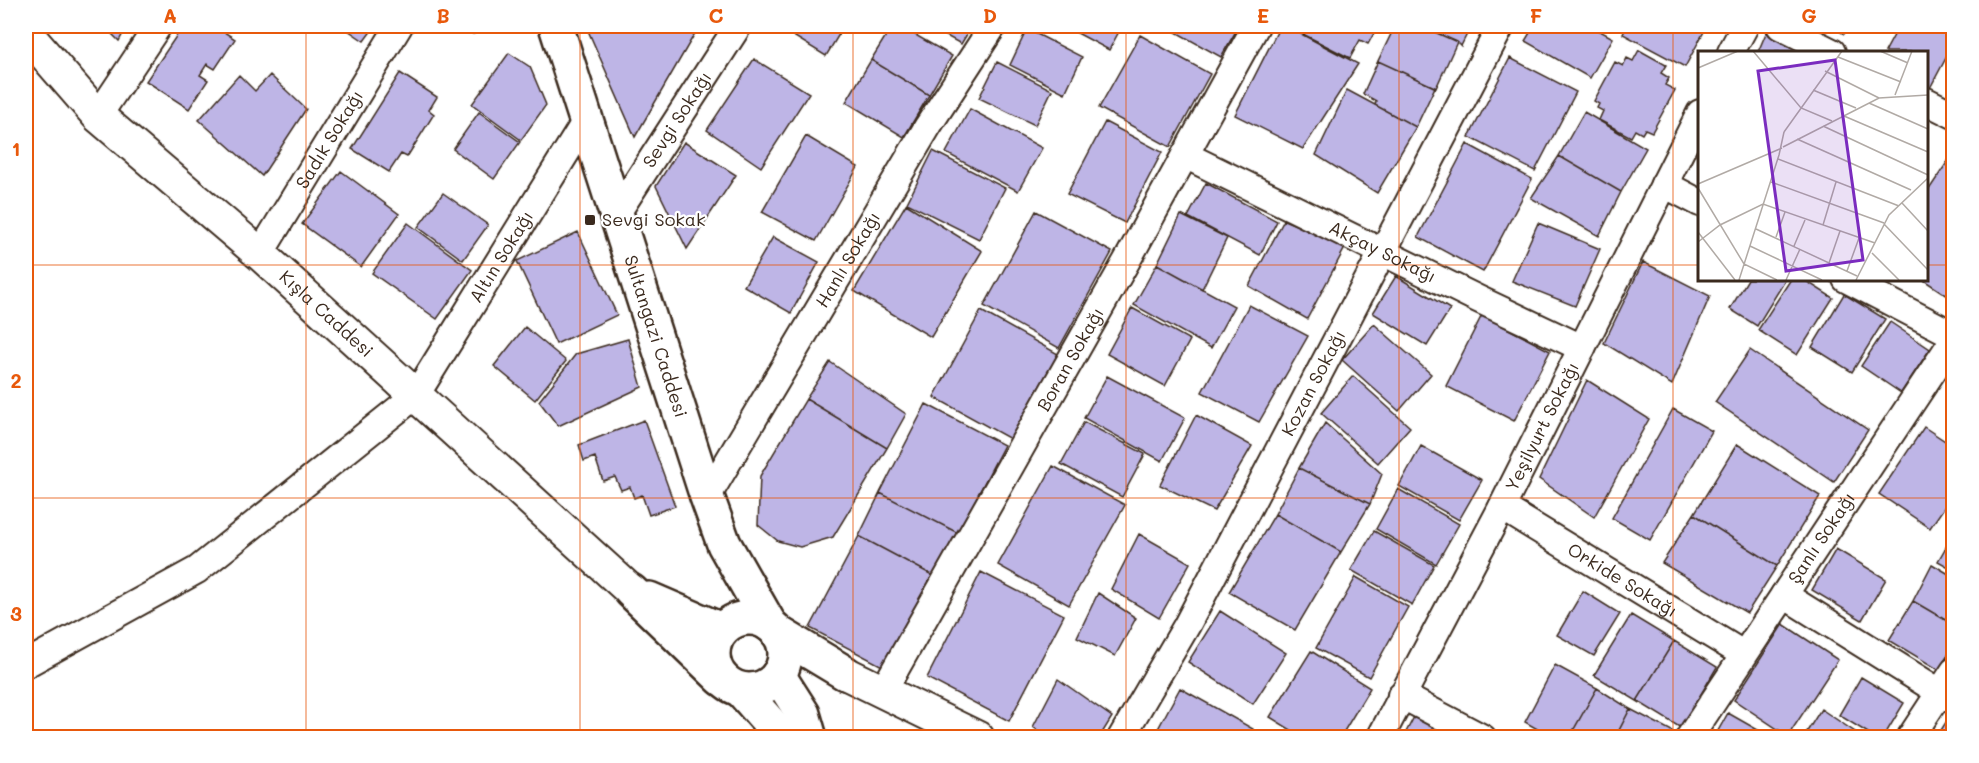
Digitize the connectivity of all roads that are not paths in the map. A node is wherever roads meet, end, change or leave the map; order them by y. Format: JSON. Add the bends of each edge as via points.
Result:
{"nodes":[{"id":1,"x":158,"y":26,"type":"edge"},
{"id":2,"x":399,"y":26,"type":"edge"},
{"id":3,"x":556,"y":26,"type":"edge"},
{"id":4,"x":738,"y":26,"type":"edge"},
{"id":5,"x":993,"y":26,"type":"edge"},
{"id":6,"x":1256,"y":26,"type":"edge"},
{"id":7,"x":1501,"y":26,"type":"edge"},
{"id":8,"x":1745,"y":26,"type":"edge"},
{"id":9,"x":1780,"y":26,"type":"edge"},
{"id":10,"x":26,"y":33,"type":"edge"},
{"id":11,"x":1732,"y":51,"type":"edge"},
{"id":12,"x":1830,"y":51,"type":"edge"},
{"id":13,"x":1928,"y":102,"type":"edge"},
{"id":14,"x":1953,"y":115,"type":"edge"},
{"id":15,"x":98,"y":116,"type":"junction"},
{"id":16,"x":1698,"y":117,"type":"edge"},
{"id":17,"x":587,"y":119,"type":"junction"},
{"id":18,"x":1185,"y":155,"type":"junction"},
{"id":19,"x":1664,"y":184,"type":"junction"},
{"id":20,"x":1698,"y":202,"type":"edge"},
{"id":21,"x":617,"y":213,"type":"junction"},
{"id":22,"x":1382,"y":252,"type":"junction"},
{"id":23,"x":260,"y":254,"type":"junction"},
{"id":24,"x":1848,"y":280,"type":"edge"},
{"id":25,"x":1953,"y":337,"type":"edge"},
{"id":26,"x":1582,"y":348,"type":"junction"},
{"id":27,"x":416,"y":396,"type":"junction"},
{"id":28,"x":707,"y":497,"type":"junction"},
{"id":29,"x":1502,"y":507,"type":"junction"},
{"id":30,"x":724,"y":544,"type":"junction"},
{"id":31,"x":631,"y":591,"type":"junction"},
{"id":32,"x":1785,"y":595,"type":"junction"},
{"id":33,"x":725,"y":627,"type":"junction"},
{"id":34,"x":774,"y":628,"type":"junction"},
{"id":35,"x":1743,"y":654,"type":"junction"},
{"id":36,"x":26,"y":664,"type":"edge"},
{"id":37,"x":781,"y":670,"type":"junction"},
{"id":38,"x":845,"y":673,"type":"junction"},
{"id":39,"x":732,"y":685,"type":"junction"},
{"id":40,"x":1949,"y":688,"type":"edge"},
{"id":41,"x":883,"y":691,"type":"junction"},
{"id":42,"x":1401,"y":695,"type":"junction"},
{"id":43,"x":779,"y":738,"type":"edge"},
{"id":44,"x":810,"y":738,"type":"edge"},
{"id":45,"x":978,"y":738,"type":"edge"},
{"id":46,"x":1121,"y":738,"type":"edge"},
{"id":47,"x":1380,"y":738,"type":"edge"},
{"id":48,"x":1482,"y":738,"type":"edge"},
{"id":49,"x":1689,"y":738,"type":"edge"},
{"id":50,"x":1910,"y":738,"type":"edge"}],
"edges":[{"from":1,"to":15,"type":"street"},
{"from":2,"to":23,"type":"street","name":"Sadık Sokağı"},
{"from":3,"to":17,"type":"main road","name":"Sultangazi Caddesi"},
{"from":4,"to":21,"type":"street","name":"Sevgi Sokağı"},
{"from":5,"to":28,"type":"street","name":"Hanlı Sokağı","via":[[928,126]]},
{"from":6,"to":18,"type":"street","name":"Boran Sokağı"},
{"from":7,"to":22,"type":"street","name":"Kozan Sokağı"},
{"from":8,"to":11,"type":"street"},
{"from":9,"to":12,"type":"street"},
{"from":10,"to":15,"type":"street","name":"Kışla Caddesi"},
{"from":13,"to":14,"type":"street"},
{"from":15,"to":23,"type":"street","name":"Kışla Caddesi"},
{"from":16,"to":19,"type":"street","name":"Yeşilyurt Sokağı"},
{"from":17,"to":21,"type":"main road","name":"Sultangazi Caddesi"},
{"from":17,"to":27,"type":"street","name":"Altın Sokağı"},
{"from":18,"to":22,"type":"street","name":"Akçay Sokağı"},
{"from":18,"to":41,"type":"street","name":"Boran Sokağı"},
{"from":19,"to":20,"type":"street"},
{"from":19,"to":26,"type":"street","name":"Yeşilyurt Sokağı"},
{"from":21,"to":28,"type":"main road","name":"Sultangazi Caddesi"},
{"from":22,"to":26,"type":"street","name":"Akçay Sokağı"},
{"from":22,"to":46,"type":"street","name":"Kozan Sokağı","via":[[1186,625]]},
{"from":23,"to":27,"type":"street","name":"Kışla Caddesi"},
{"from":24,"to":25,"type":"street"},
{"from":25,"to":32,"type":"street","name":"Şanlı Sokağı"},
{"from":26,"to":29,"type":"street","name":"Yeşilyurt Sokağı"},
{"from":27,"to":31,"type":"street","name":"Kışla Caddesi"},
{"from":27,"to":36,"type":"street","name":"Altın Sokağı","via":[[197,570]]},
{"from":28,"to":30,"type":"main road","name":"Sultangazi Caddesi"},
{"from":29,"to":35,"type":"street","name":"Orkide Sokağı"},
{"from":29,"to":42,"type":"street","name":"Yeşilyurt Sokağı"},
{"from":30,"to":33,"type":"main road","name":"Sultangazi Caddesi"},
{"from":30,"to":34,"type":"main road","name":"Sultangazi Caddesi"},
{"from":31,"to":33,"type":"main road","name":"Kışla Caddesi"},
{"from":31,"to":39,"type":"main road","name":"Kışla Caddesi"},
{"from":32,"to":35,"type":"street","name":"Şanlı Sokağı"},
{"from":32,"to":40,"type":"street"},
{"from":33,"to":34,"type":"main road","via":[[750,618]]},
{"from":33,"to":39,"type":"main road","name":"Sultangazi Caddesi","via":[[715,640],[713,661]]},
{"from":34,"to":37,"type":"main road","name":"Sultangazi Caddesi","via":[[785,654]]},
{"from":34,"to":38,"type":"main road"},
{"from":35,"to":49,"type":"street","name":"Şanlı Sokağı"},
{"from":37,"to":38,"type":"main road"},
{"from":37,"to":39,"type":"main road","via":[[762,688]]},
{"from":37,"to":44,"type":"main road","name":"Sultangazi Caddesi"},
{"from":38,"to":41,"type":"street"},
{"from":39,"to":43,"type":"main road","name":"Sultangazi Caddesi","via":[[777,731]]},
{"from":40,"to":50,"type":"street"},
{"from":41,"to":45,"type":"street"},
{"from":42,"to":47,"type":"street","name":"Yeşilyurt Sokağı"},
{"from":42,"to":48,"type":"street"}]}
